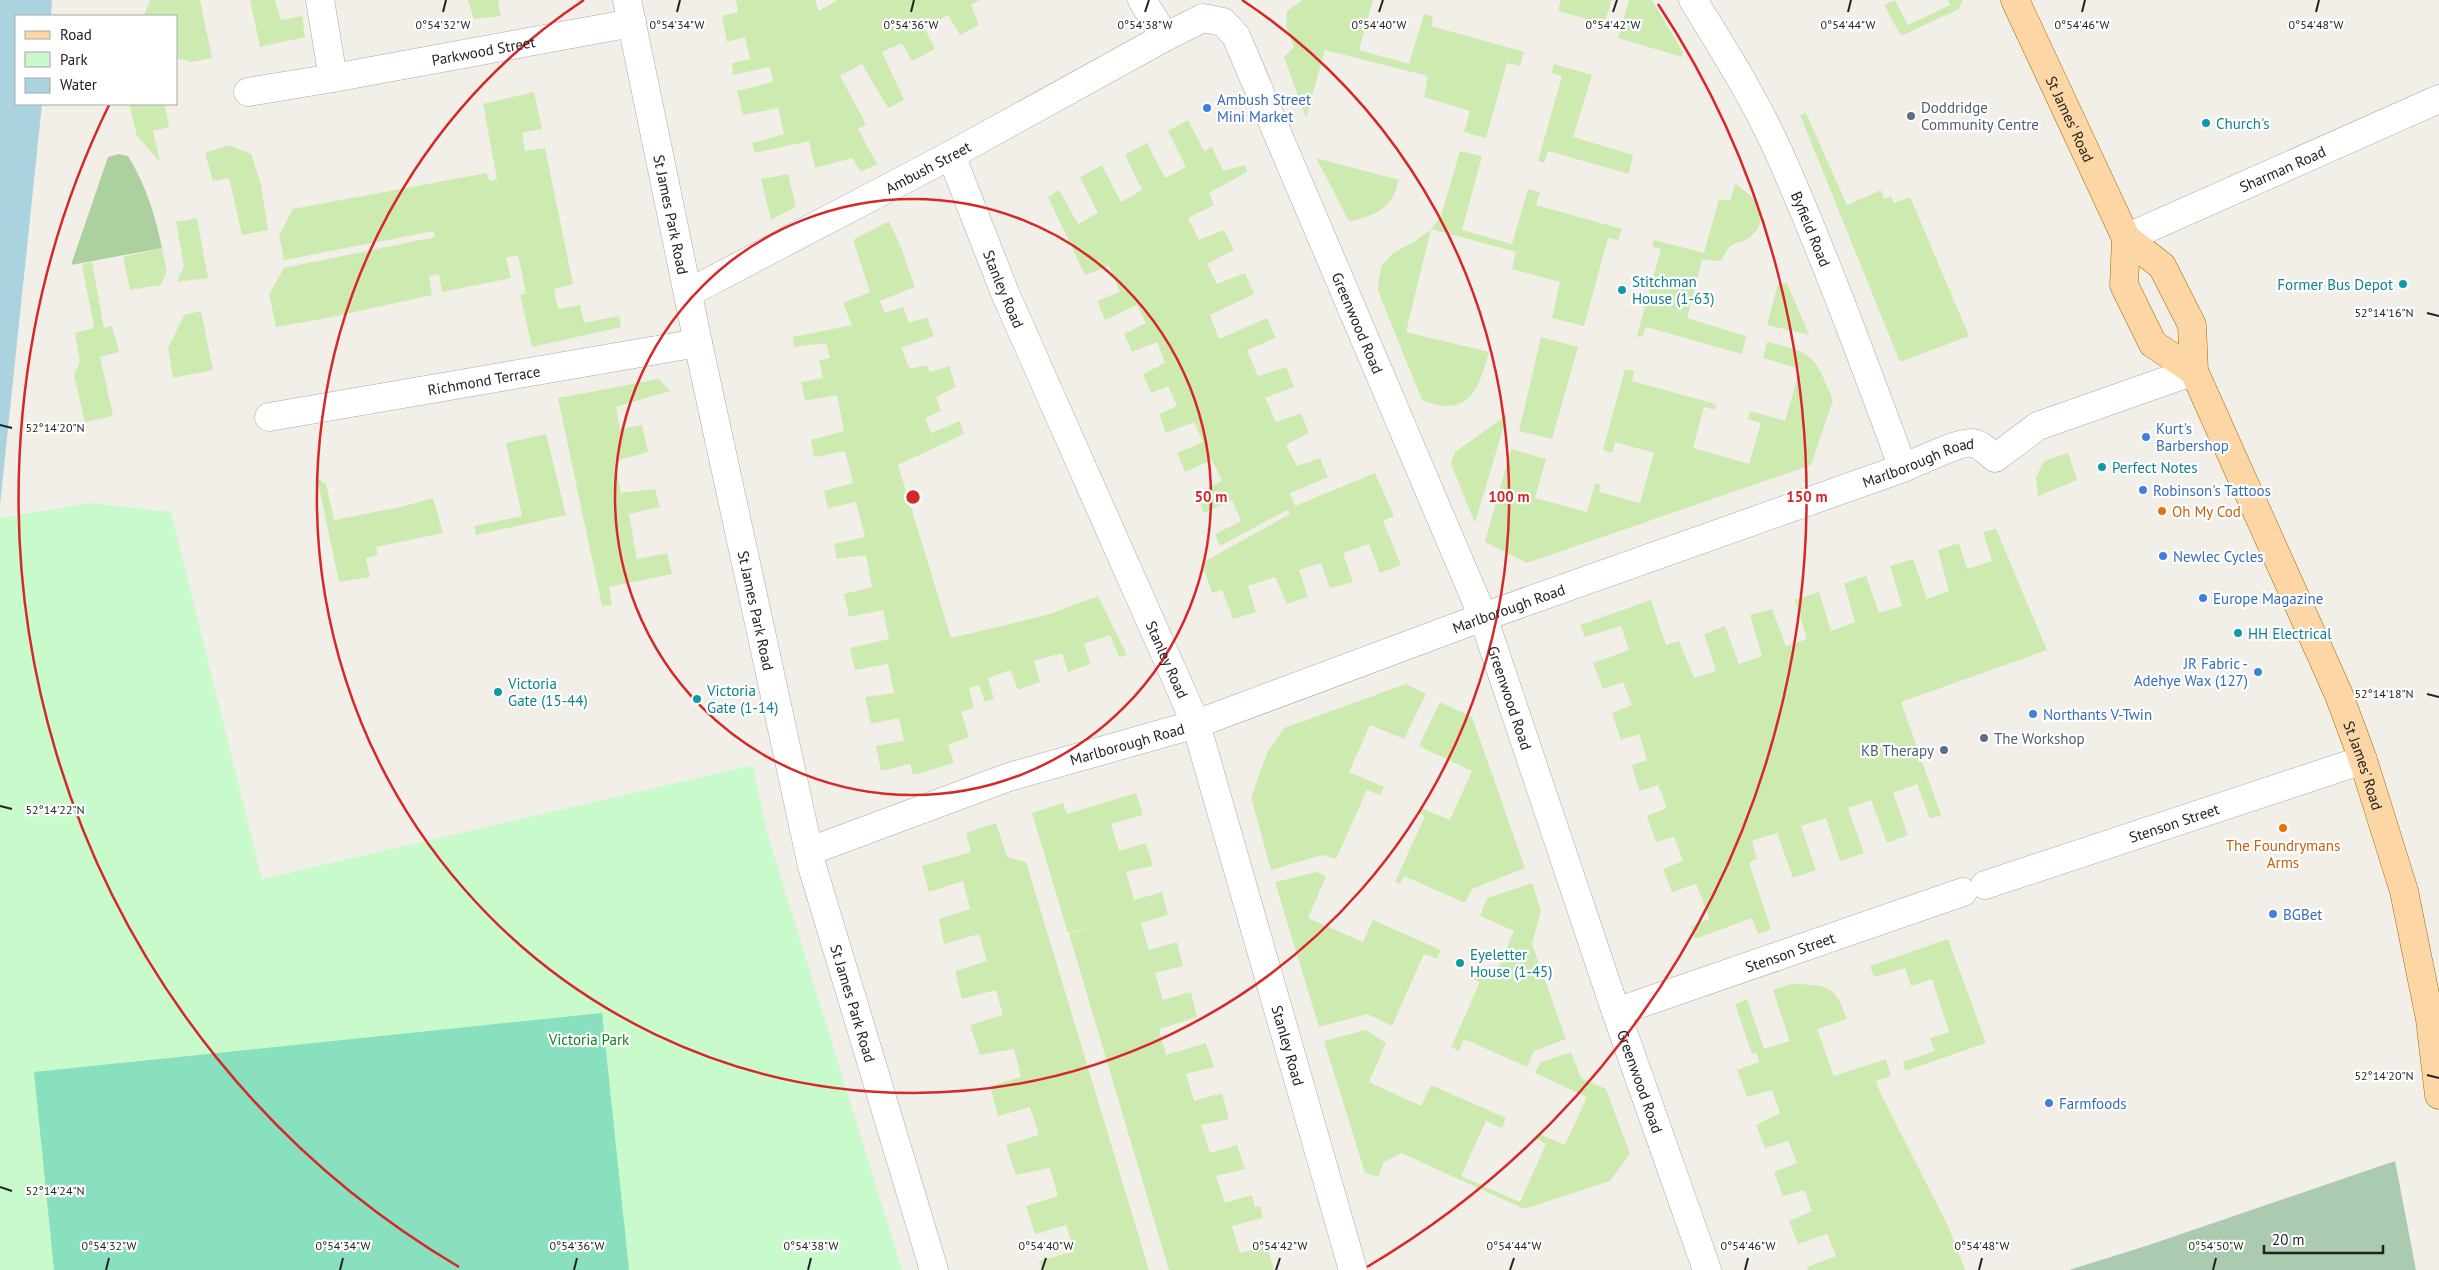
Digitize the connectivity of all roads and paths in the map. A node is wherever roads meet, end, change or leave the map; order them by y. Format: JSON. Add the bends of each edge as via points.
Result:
{"nodes":[{"id":1,"x":320,"y":0,"type":"edge"},
{"id":2,"x":1142,"y":0,"type":"edge"},
{"id":3,"x":1693,"y":0,"type":"edge"},
{"id":4,"x":2015,"y":0,"type":"edge"},
{"id":5,"x":630,"y":11,"type":"edge"},
{"id":6,"x":1203,"y":18,"type":"joint"},
{"id":7,"x":1166,"y":36,"type":"junction"},
{"id":8,"x":334,"y":78,"type":"junction"},
{"id":9,"x":248,"y":92,"type":"dead end"},
{"id":10,"x":2439,"y":99,"type":"edge"},
{"id":11,"x":951,"y":155,"type":"junction"},
{"id":12,"x":2126,"y":238,"type":"junction"},
{"id":13,"x":688,"y":293,"type":"junction"},
{"id":14,"x":698,"y":343,"type":"junction"},
{"id":15,"x":2194,"y":371,"type":"junction"},
{"id":16,"x":269,"y":418,"type":"dead end"},
{"id":17,"x":1903,"y":468,"type":"junction"},
{"id":18,"x":1483,"y":617,"type":"junction"},
{"id":19,"x":1196,"y":724,"type":"junction"},
{"id":20,"x":2363,"y":760,"type":"junction"},
{"id":21,"x":810,"y":851,"type":"junction"},
{"id":22,"x":1616,"y":1012,"type":"junction"},
{"id":23,"x":2439,"y":1090,"type":"edge"},
{"id":24,"x":2439,"y":1095,"type":"edge"},
{"id":25,"x":934,"y":1270,"type":"edge"},
{"id":26,"x":1353,"y":1270,"type":"edge"},
{"id":27,"x":1707,"y":1270,"type":"edge"}],
"edges":[{"from":1,"to":8,"type":"street"},
{"from":2,"to":7,"type":"street"},
{"from":3,"to":17,"type":"street","name":"Byfield Road","via":[[1779,154],[1854,334]]},
{"from":4,"to":12,"type":"main road","name":"St James' Road"},
{"from":5,"to":8,"type":"street","name":"Parkwood Street"},
{"from":5,"to":13,"type":"street","name":"St James Park Road"},
{"from":6,"to":7,"type":"street","name":"Ambush Street"},
{"from":6,"to":18,"type":"street","name":"Greenwood Road","via":[[1223,22],[1236,36]]},
{"from":7,"to":11,"type":"street","name":"Ambush Street"},
{"from":8,"to":9,"type":"street","name":"Parkwood Street"},
{"from":10,"to":12,"type":"street","name":"Sharman Road"},
{"from":11,"to":13,"type":"street","name":"Ambush Street"},
{"from":11,"to":19,"type":"street","name":"Stanley Road","via":[[1005,293]]},
{"from":12,"to":15,"type":"main road","name":"St James' Road","via":[[2162,266],[2192,324]]},
{"from":12,"to":15,"type":"main road","name":"St James' Road","via":[[2124,285],[2153,344]]},
{"from":13,"to":14,"type":"street","name":"St James Park Road"},
{"from":14,"to":16,"type":"street","name":"Richmond Terrace"},
{"from":14,"to":21,"type":"street","name":"St James Park Road"},
{"from":15,"to":17,"type":"street","name":"Marlborough Road","via":[[2038,426],[1994,458],[1972,443]]},
{"from":15,"to":20,"type":"main road","name":"St James' Road","via":[[2339,695]]},
{"from":17,"to":18,"type":"street","name":"Marlborough Road"},
{"from":18,"to":19,"type":"street","name":"Marlborough Road"},
{"from":18,"to":22,"type":"street","name":"Greenwood Road"},
{"from":19,"to":21,"type":"street","name":"Marlborough Road","via":[[1009,777]]},
{"from":19,"to":26,"type":"street","name":"Stanley Road"},
{"from":20,"to":22,"type":"street","name":"Stenson Street"},
{"from":20,"to":23,"type":"main road","name":"St James' Road","via":[[2404,891],[2430,1019]]},
{"from":21,"to":25,"type":"street","name":"St James Park Road"},
{"from":22,"to":27,"type":"street","name":"Greenwood Road"},
{"from":23,"to":24,"type":"main road","name":"St James' Road"}]}
